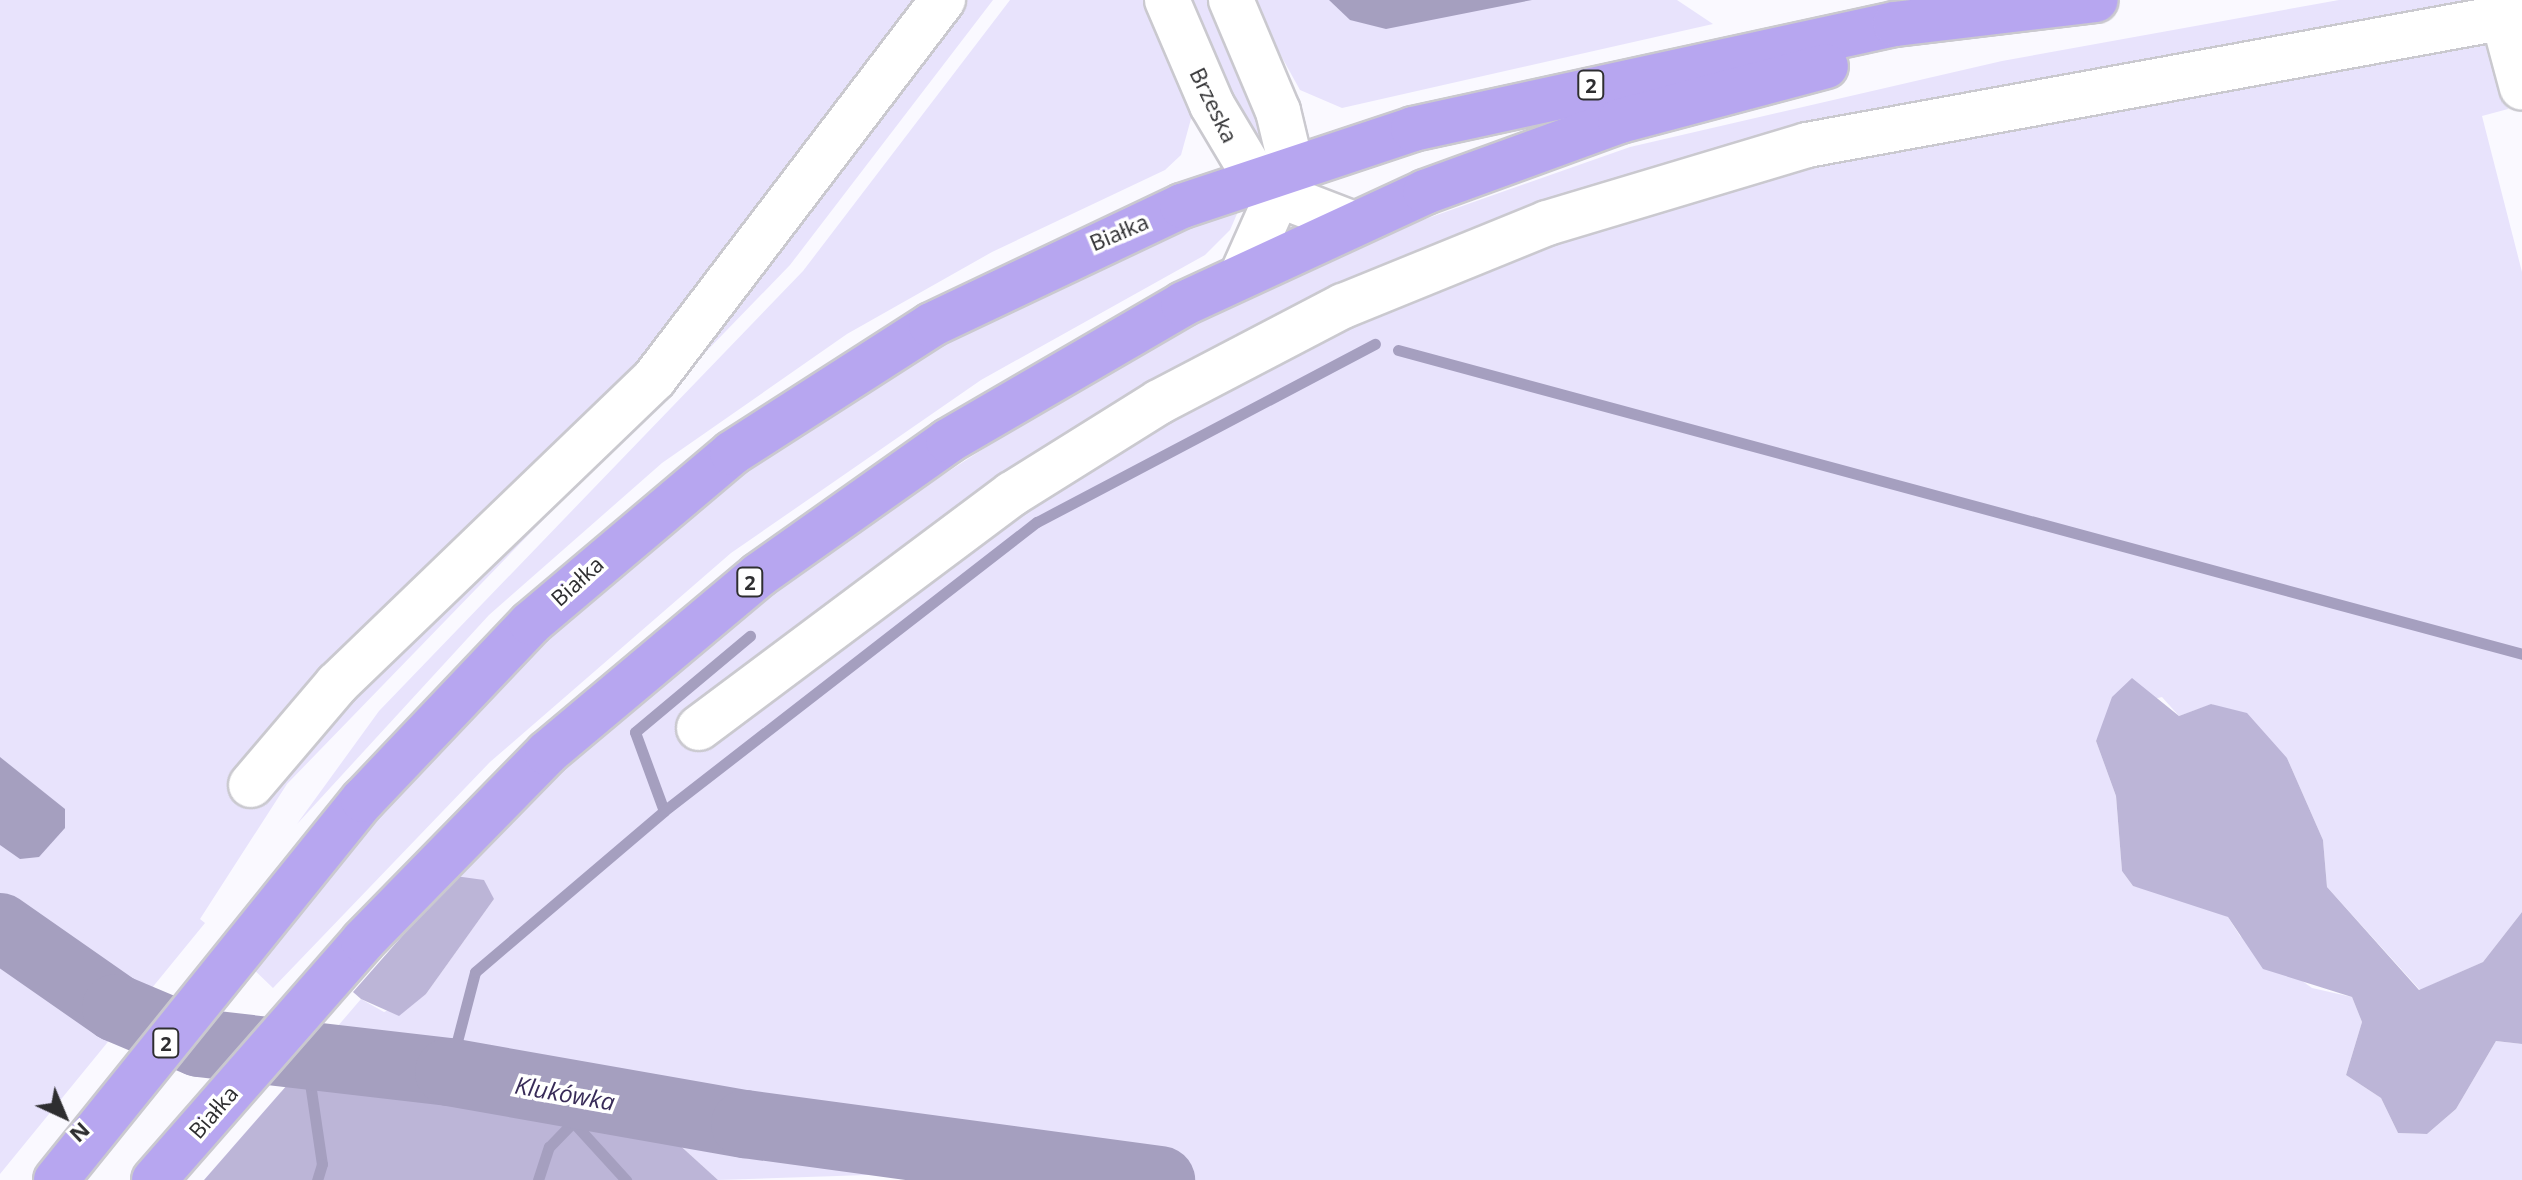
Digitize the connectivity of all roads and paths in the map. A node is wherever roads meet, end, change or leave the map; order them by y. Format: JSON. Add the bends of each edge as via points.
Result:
{"nodes":[{"id":1,"x":943,"y":0,"type":"edge"},
{"id":2,"x":1167,"y":0,"type":"edge"},
{"id":3,"x":1231,"y":0,"type":"edge"},
{"id":4,"x":2096,"y":0,"type":"edge"},
{"id":5,"x":2041,"y":10,"type":"junction"},
{"id":6,"x":2513,"y":16,"type":"edge"},
{"id":7,"x":2522,"y":88,"type":"edge"},
{"id":8,"x":1276,"y":179,"type":"junction"},
{"id":9,"x":1354,"y":224,"type":"junction"},
{"id":10,"x":1243,"y":273,"type":"junction"},
{"id":11,"x":699,"y":728,"type":"dead end"},
{"id":12,"x":251,"y":785,"type":"dead end"},
{"id":13,"x":163,"y":1170,"type":"edge"},
{"id":14,"x":56,"y":1180,"type":"edge"}],
"edges":[{"from":1,"to":12,"type":"street","via":[[654,379],[337,684]]},
{"from":2,"to":8,"type":"street","name":"Brzeska","via":[[1212,105]]},
{"from":3,"to":8,"type":"street","via":[[1278,111]]},
{"from":4,"to":5,"type":"highway","number":"2"},
{"from":5,"to":8,"type":"highway","number":"2","via":[[1895,24],[1584,87]]},
{"from":5,"to":9,"type":"highway","number":"2","via":[[1633,116]]},
{"from":6,"to":7,"type":"street"},
{"from":6,"to":11,"type":"street","via":[[1807,145],[1547,223],[1343,306],[1159,402],[1012,494]]},
{"from":8,"to":9,"type":"street"},
{"from":8,"to":10,"type":"street"},
{"from":8,"to":14,"type":"highway","name":"Białka","number":"2","via":[[1059,258],[943,319],[732,453],[520,634],[363,800]]},
{"from":9,"to":10,"type":"highway","number":"2"},
{"from":10,"to":13,"type":"highway","name":"Białka","number":"2","via":[[1006,405],[759,575],[547,753],[327,981]]}]}
